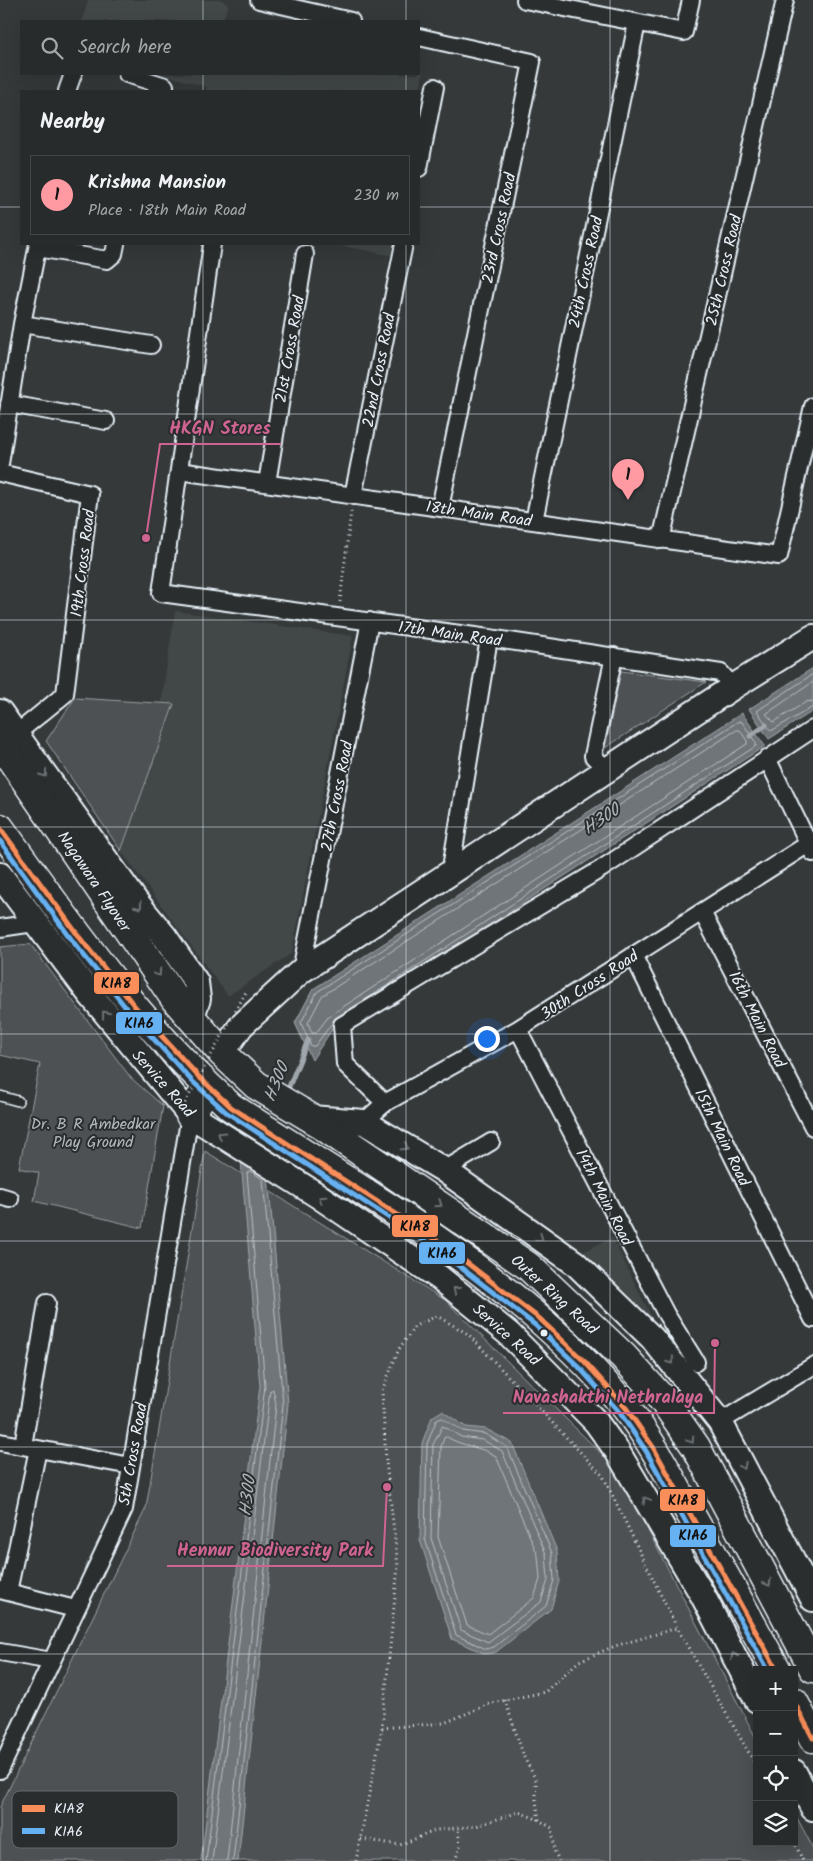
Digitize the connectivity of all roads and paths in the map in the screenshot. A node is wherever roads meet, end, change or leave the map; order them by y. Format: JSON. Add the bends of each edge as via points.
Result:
{"nodes":[{"id":1,"x":259,"y":0,"type":"edge"},
{"id":2,"x":525,"y":0,"type":"edge"},
{"id":3,"x":691,"y":0,"type":"edge"},
{"id":4,"x":785,"y":0,"type":"edge"},
{"id":5,"x":347,"y":20,"type":"edge"},
{"id":6,"x":637,"y":23,"type":"junction"},
{"id":7,"x":420,"y":37,"type":"edge"},
{"id":8,"x":72,"y":75,"type":"edge"},
{"id":9,"x":130,"y":75,"type":"edge"},
{"id":10,"x":165,"y":86,"type":"dead end"},
{"id":11,"x":435,"y":87,"type":"dead end"},
{"id":12,"x":67,"y":90,"type":"edge"},
{"id":13,"x":425,"y":107,"type":"edge"},
{"id":14,"x":420,"y":158,"type":"edge"},
{"id":15,"x":116,"y":245,"type":"edge"},
{"id":16,"x":212,"y":245,"type":"edge"},
{"id":17,"x":404,"y":245,"type":"edge"},
{"id":18,"x":38,"y":246,"type":"edge"},
{"id":19,"x":306,"y":249,"type":"edge"},
{"id":20,"x":22,"y":324,"type":"junction"},
{"id":21,"x":150,"y":345,"type":"dead end"},
{"id":22,"x":9,"y":404,"type":"junction"},
{"id":23,"x":813,"y":406,"type":"edge"},
{"id":24,"x":106,"y":421,"type":"dead end"},
{"id":25,"x":0,"y":464,"type":"edge"},
{"id":26,"x":179,"y":471,"type":"junction"},
{"id":27,"x":0,"y":473,"type":"edge"},
{"id":28,"x":267,"y":483,"type":"junction"},
{"id":29,"x":353,"y":496,"type":"junction"},
{"id":30,"x":440,"y":508,"type":"junction"},
{"id":31,"x":534,"y":521,"type":"junction"},
{"id":32,"x":661,"y":540,"type":"junction"},
{"id":33,"x":338,"y":617,"type":"junction"},
{"id":34,"x":370,"y":621,"type":"junction"},
{"id":35,"x":813,"y":637,"type":"edge"},
{"id":36,"x":489,"y":638,"type":"junction"},
{"id":37,"x":614,"y":656,"type":"junction"},
{"id":38,"x":733,"y":687,"type":"junction"},
{"id":39,"x":0,"y":712,"type":"edge"},
{"id":40,"x":813,"y":729,"type":"edge"},
{"id":41,"x":8,"y":739,"type":"edge"},
{"id":42,"x":767,"y":758,"type":"junction"},
{"id":43,"x":607,"y":770,"type":"junction"},
{"id":44,"x":0,"y":828,"type":"edge"},
{"id":45,"x":812,"y":846,"type":"edge"},
{"id":46,"x":450,"y":874,"type":"junction"},
{"id":47,"x":0,"y":875,"type":"edge"},
{"id":48,"x":702,"y":912,"type":"junction"},
{"id":49,"x":34,"y":923,"type":"junction"},
{"id":50,"x":0,"y":928,"type":"edge"},
{"id":51,"x":633,"y":955,"type":"junction"},
{"id":52,"x":302,"y":971,"type":"junction"},
{"id":53,"x":246,"y":992,"type":"dead end"},
{"id":54,"x":191,"y":1018,"type":"joint"},
{"id":55,"x":518,"y":1029,"type":"junction"},
{"id":56,"x":222,"y":1053,"type":"junction"},
{"id":57,"x":208,"y":1086,"type":"junction"},
{"id":58,"x":0,"y":1096,"type":"edge"},
{"id":59,"x":18,"y":1101,"type":"dead end"},
{"id":60,"x":385,"y":1103,"type":"junction"},
{"id":61,"x":185,"y":1114,"type":"junction"},
{"id":62,"x":311,"y":1118,"type":"junction"},
{"id":63,"x":364,"y":1122,"type":"junction"},
{"id":64,"x":813,"y":1127,"type":"edge"},
{"id":65,"x":491,"y":1142,"type":"dead end"},
{"id":66,"x":444,"y":1170,"type":"junction"},
{"id":67,"x":47,"y":1304,"type":"dead end"},
{"id":68,"x":666,"y":1314,"type":"junction"},
{"id":69,"x":813,"y":1319,"type":"edge"},
{"id":70,"x":652,"y":1338,"type":"junction"},
{"id":71,"x":696,"y":1362,"type":"dead end"},
{"id":72,"x":813,"y":1366,"type":"edge"},
{"id":73,"x":720,"y":1422,"type":"junction"},
{"id":74,"x":0,"y":1442,"type":"edge"},
{"id":75,"x":31,"y":1447,"type":"junction"},
{"id":76,"x":131,"y":1466,"type":"junction"},
{"id":77,"x":4,"y":1591,"type":"edge"},
{"id":78,"x":813,"y":1599,"type":"edge"},
{"id":79,"x":75,"y":1609,"type":"junction"},
{"id":80,"x":677,"y":1628,"type":"junction"},
{"id":81,"x":0,"y":1652,"type":"edge"},
{"id":82,"x":52,"y":1661,"type":"junction"},
{"id":83,"x":775,"y":1666,"type":"edge"},
{"id":84,"x":813,"y":1668,"type":"edge"},
{"id":85,"x":753,"y":1692,"type":"edge"},
{"id":86,"x":505,"y":1700,"type":"junction"},
{"id":87,"x":798,"y":1710,"type":"edge"},
{"id":88,"x":382,"y":1728,"type":"junction"},
{"id":89,"x":813,"y":1738,"type":"edge"},
{"id":90,"x":753,"y":1760,"type":"edge"},
{"id":91,"x":0,"y":1770,"type":"edge"},
{"id":92,"x":798,"y":1780,"type":"edge"},
{"id":93,"x":813,"y":1808,"type":"edge"},
{"id":94,"x":539,"y":1820,"type":"junction"},
{"id":95,"x":458,"y":1828,"type":"junction"},
{"id":96,"x":362,"y":1838,"type":"junction"},
{"id":97,"x":796,"y":1846,"type":"edge"},
{"id":98,"x":356,"y":1861,"type":"edge"},
{"id":99,"x":455,"y":1861,"type":"edge"},
{"id":100,"x":559,"y":1861,"type":"edge"},
{"id":101,"x":804,"y":1861,"type":"edge"}],
"edges":[{"from":1,"to":5,"type":"street"},
{"from":2,"to":6,"type":"street"},
{"from":3,"to":6,"type":"street","via":[[684,32]]},
{"from":4,"to":32,"type":"street","name":"25th Cross Road"},
{"from":6,"to":31,"type":"street","name":"24th Cross Road"},
{"from":7,"to":30,"type":"street","name":"23rd Cross Road","via":[[532,62]]},
{"from":8,"to":12,"type":"street"},
{"from":9,"to":10,"type":"street"},
{"from":11,"to":13,"type":"street"},
{"from":13,"to":14,"type":"street"},
{"from":15,"to":18,"type":"street","via":[[114,254],[107,260]]},
{"from":16,"to":26,"type":"street"},
{"from":17,"to":29,"type":"street","name":"22nd Cross Road"},
{"from":18,"to":20,"type":"street"},
{"from":19,"to":28,"type":"street","name":"21st Cross Road"},
{"from":20,"to":21,"type":"street"},
{"from":20,"to":22,"type":"street"},
{"from":22,"to":24,"type":"street"},
{"from":22,"to":25,"type":"street"},
{"from":23,"to":32,"type":"street","name":"18th Main Road","via":[[779,556]]},
{"from":26,"to":28,"type":"street","name":"18th Main Road"},
{"from":26,"to":33,"type":"street","name":"17th Main Road","via":[[161,593]]},
{"from":27,"to":41,"type":"street","name":"19th Cross Road","via":[[90,494],[66,694]]},
{"from":28,"to":29,"type":"street","name":"18th Main Road"},
{"from":29,"to":30,"type":"street","name":"18th Main Road"},
{"from":29,"to":33,"type":"path"},
{"from":30,"to":31,"type":"street","name":"18th Main Road"},
{"from":31,"to":32,"type":"street","name":"18th Main Road"},
{"from":33,"to":34,"type":"street","name":"17th Main Road"},
{"from":34,"to":36,"type":"street","name":"17th Main Road"},
{"from":34,"to":52,"type":"street","name":"27th Cross Road"},
{"from":35,"to":38,"type":"street"},
{"from":36,"to":37,"type":"street","name":"17th Main Road"},
{"from":36,"to":46,"type":"street"},
{"from":37,"to":38,"type":"street","name":"17th Main Road","via":[[721,673]]},
{"from":37,"to":43,"type":"street","via":[[593,756]]},
{"from":38,"to":43,"type":"street"},
{"from":39,"to":41,"type":"street"},
{"from":40,"to":42,"type":"street"},
{"from":41,"to":54,"type":"highway","name":"Nagawara Flyover","one_way":true},
{"from":42,"to":45,"type":"street"},
{"from":42,"to":60,"type":"street","via":[[601,869],[342,1025],[345,1064]]},
{"from":43,"to":46,"type":"street"},
{"from":44,"to":57,"type":"highway","name":"Outer Ring Road","via":[[122,993]]},
{"from":45,"to":48,"type":"street","name":"30th Cross Road"},
{"from":46,"to":52,"type":"street"},
{"from":47,"to":49,"type":"street","name":"Service Road"},
{"from":48,"to":51,"type":"street","name":"30th Cross Road"},
{"from":48,"to":64,"type":"street","name":"16th Main Road"},
{"from":49,"to":50,"type":"street"},
{"from":61,"to":49,"type":"street","name":"Service Road","one_way":true},
{"from":51,"to":55,"type":"street","name":"30th Cross Road"},
{"from":51,"to":69,"type":"street","name":"15th Main Road"},
{"from":52,"to":56,"type":"street","via":[[242,1026]]},
{"from":53,"to":61,"type":"path","bridge":true},
{"from":54,"to":56,"type":"highway","name":"Outer Ring Road"},
{"from":55,"to":60,"type":"street","name":"30th Cross Road"},
{"from":55,"to":68,"type":"street","name":"14th Main Road"},
{"from":56,"to":62,"type":"highway","name":"Outer Ring Road","via":[[256,1085]]},
{"from":57,"to":61,"type":"highway"},
{"from":57,"to":83,"type":"highway","name":"Outer Ring Road","via":[[231,1107],[457,1253],[551,1329],[594,1372],[627,1409],[652,1445]]},
{"from":58,"to":59,"type":"lane"},
{"from":60,"to":63,"type":"street","name":"30th Cross Road"},
{"from":61,"to":76,"type":"street","name":"5th Cross Road"},
{"from":85,"to":61,"type":"street","name":"Service Road","one_way":true,"via":[[702,1594],[617,1451],[596,1422],[532,1356],[487,1314],[440,1278]]},
{"from":62,"to":63,"type":"street"},
{"from":62,"to":84,"type":"highway","name":"Outer Ring Road","one_way":true,"via":[[528,1266],[623,1356],[663,1400],[696,1447]]},
{"from":63,"to":66,"type":"street","one_way":true},
{"from":65,"to":66,"type":"street"},
{"from":66,"to":70,"type":"street","one_way":true,"via":[[575,1263]]},
{"from":67,"to":75,"type":"street"},
{"from":68,"to":70,"type":"street"},
{"from":68,"to":71,"type":"street","name":"14th Main Road"},
{"from":70,"to":73,"type":"street","one_way":true},
{"from":72,"to":73,"type":"street"},
{"from":73,"to":78,"type":"street","one_way":true},
{"from":74,"to":75,"type":"street"},
{"from":75,"to":76,"type":"street"},
{"from":75,"to":77,"type":"street"},
{"from":76,"to":79,"type":"street","name":"5th Cross Road","via":[[124,1509]]},
{"from":77,"to":79,"type":"street"},
{"from":79,"to":82,"type":"street","name":"5th Cross Road"},
{"from":80,"to":86,"type":"path","via":[[615,1646],[579,1661],[545,1692]]},
{"from":80,"to":88,"type":"path","via":[[603,1476],[468,1334],[437,1316],[415,1326],[399,1349],[382,1391],[398,1566]]},
{"from":80,"to":90,"type":"path"},
{"from":81,"to":82,"type":"street"},
{"from":82,"to":91,"type":"street","name":"5th Cross Road"},
{"from":86,"to":88,"type":"path","via":[[444,1723]]},
{"from":86,"to":94,"type":"path","via":[[524,1757],[536,1780]]},
{"from":87,"to":89,"type":"highway"},
{"from":88,"to":96,"type":"path"},
{"from":92,"to":93,"type":"street"},
{"from":94,"to":95,"type":"path","via":[[519,1812],[476,1826]]},
{"from":94,"to":100,"type":"path","via":[[552,1828]]},
{"from":95,"to":96,"type":"path","via":[[436,1830],[400,1845]]},
{"from":95,"to":99,"type":"path","via":[[460,1847]]},
{"from":96,"to":98,"type":"path"},
{"from":97,"to":101,"type":"path"}]}
